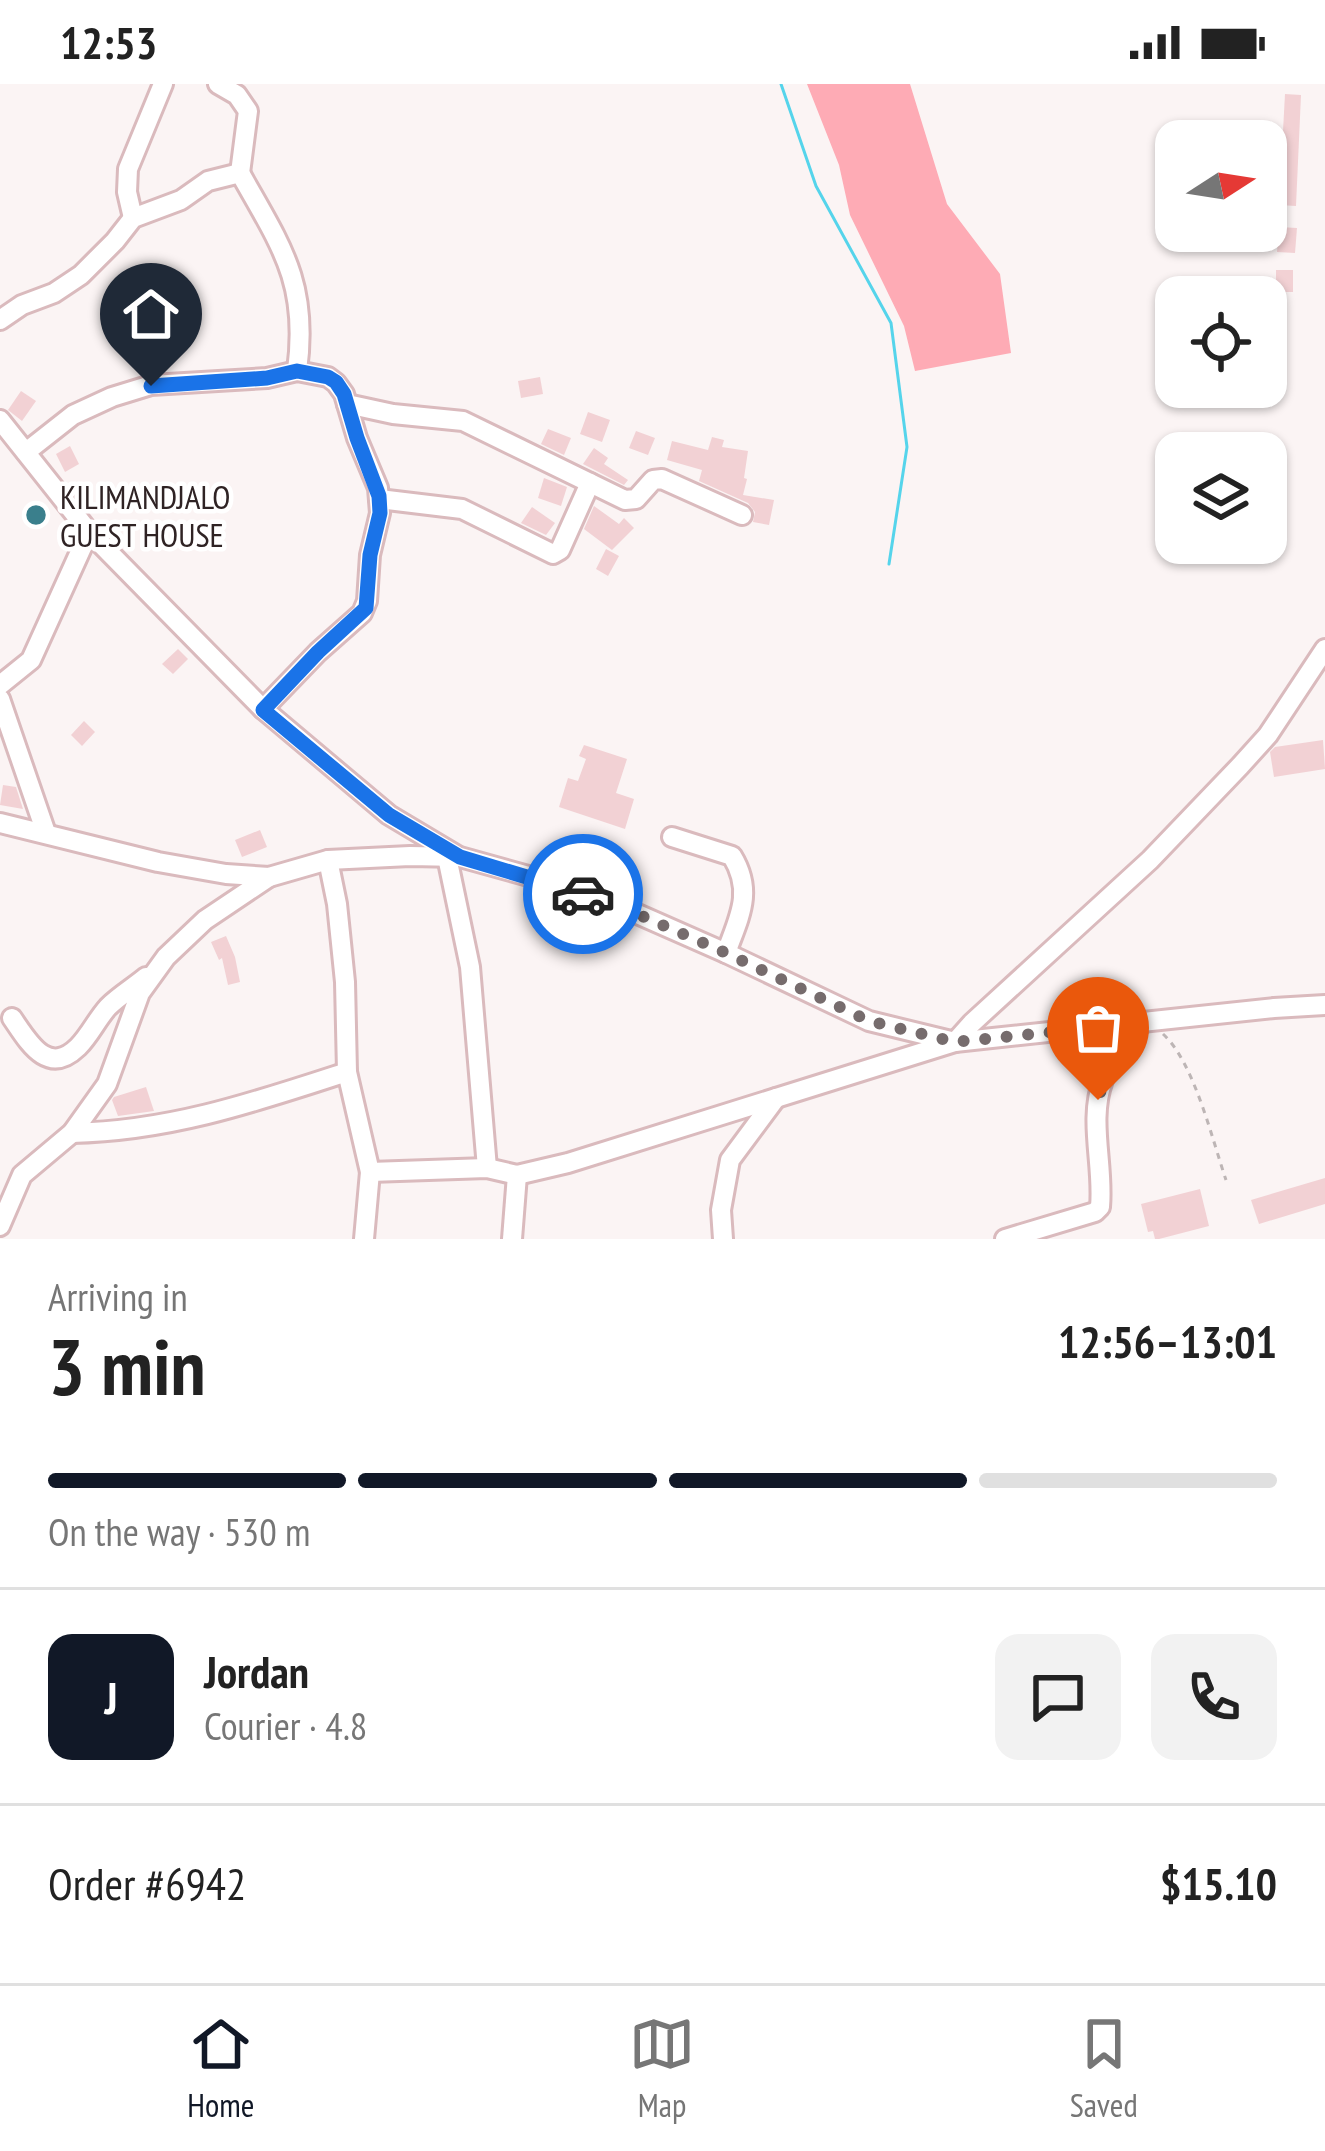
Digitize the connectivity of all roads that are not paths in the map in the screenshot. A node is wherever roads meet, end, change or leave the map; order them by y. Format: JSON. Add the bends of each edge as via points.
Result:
{"nodes":[{"id":1,"x":163,"y":84,"type":"edge"},
{"id":2,"x":218,"y":84,"type":"edge"},
{"id":3,"x":240,"y":173,"type":"junction"},
{"id":4,"x":133,"y":218,"type":"junction"},
{"id":5,"x":0,"y":320,"type":"edge"},
{"id":6,"x":297,"y":371,"type":"junction"},
{"id":7,"x":346,"y":404,"type":"junction"},
{"id":8,"x":0,"y":421,"type":"edge"},
{"id":9,"x":26,"y":452,"type":"junction"},
{"id":10,"x":590,"y":483,"type":"junction"},
{"id":11,"x":379,"y":499,"type":"junction"},
{"id":12,"x":742,"y":515,"type":"dead end"},
{"id":13,"x":89,"y":532,"type":"junction"},
{"id":14,"x":1325,"y":649,"type":"edge"},
{"id":15,"x":0,"y":685,"type":"edge"},
{"id":16,"x":0,"y":699,"type":"edge"},
{"id":17,"x":263,"y":710,"type":"junction"},
{"id":18,"x":0,"y":823,"type":"edge"},
{"id":19,"x":46,"y":833,"type":"junction"},
{"id":20,"x":672,"y":837,"type":"dead end"},
{"id":21,"x":453,"y":857,"type":"junction"},
{"id":22,"x":328,"y":860,"type":"junction"},
{"id":23,"x":269,"y":877,"type":"junction"},
{"id":24,"x":726,"y":953,"type":"junction"},
{"id":25,"x":160,"y":966,"type":"junction"},
{"id":26,"x":1325,"y":1005,"type":"edge"},
{"id":27,"x":12,"y":1018,"type":"dead end"},
{"id":28,"x":1145,"y":1022,"type":"junction"},
{"id":29,"x":955,"y":1042,"type":"junction"},
{"id":30,"x":347,"y":1072,"type":"junction"},
{"id":31,"x":776,"y":1097,"type":"junction"},
{"id":32,"x":72,"y":1133,"type":"junction"},
{"id":33,"x":487,"y":1168,"type":"junction"},
{"id":34,"x":370,"y":1172,"type":"junction"},
{"id":35,"x":517,"y":1175,"type":"junction"},
{"id":36,"x":0,"y":1226,"type":"edge"},
{"id":37,"x":364,"y":1239,"type":"edge"},
{"id":38,"x":512,"y":1239,"type":"edge"},
{"id":39,"x":723,"y":1239,"type":"edge"},
{"id":40,"x":1005,"y":1239,"type":"edge"}],
"edges":[{"from":1,"to":4,"type":"street","via":[[128,169]]},
{"from":2,"to":3,"type":"street","via":[[248,111]]},
{"from":3,"to":4,"type":"street"},
{"from":3,"to":6,"type":"street","via":[[290,265],[302,324]]},
{"from":4,"to":5,"type":"street","via":[[81,275]]},
{"from":6,"to":7,"type":"street","via":[[328,377]]},
{"from":6,"to":9,"type":"street","via":[[135,389],[73,415]]},
{"from":7,"to":10,"type":"street","via":[[463,421]]},
{"from":7,"to":11,"type":"street"},
{"from":8,"to":9,"type":"street"},
{"from":9,"to":13,"type":"street"},
{"from":10,"to":11,"type":"street","via":[[553,554],[462,509]]},
{"from":10,"to":12,"type":"street","via":[[636,500],[662,478]]},
{"from":11,"to":17,"type":"street","via":[[366,608]]},
{"from":13,"to":15,"type":"street","via":[[32,660]]},
{"from":13,"to":17,"type":"street"},
{"from":14,"to":29,"type":"street","via":[[1240,766]]},
{"from":16,"to":19,"type":"street"},
{"from":17,"to":21,"type":"street"},
{"from":18,"to":19,"type":"street"},
{"from":19,"to":23,"type":"street","via":[[190,869]]},
{"from":20,"to":24,"type":"street","via":[[732,856],[738,867],[744,904]]},
{"from":21,"to":22,"type":"street"},
{"from":21,"to":24,"type":"street","via":[[617,905]]},
{"from":21,"to":33,"type":"street"},
{"from":22,"to":23,"type":"street"},
{"from":22,"to":30,"type":"street","via":[[345,982]]},
{"from":23,"to":25,"type":"street","via":[[205,920]]},
{"from":24,"to":29,"type":"street","via":[[869,1021]]},
{"from":25,"to":27,"type":"street","via":[[108,1007],[66,1056],[40,1055]]},
{"from":25,"to":32,"type":"street","via":[[140,993],[106,1084]]},
{"from":26,"to":28,"type":"street"},
{"from":28,"to":29,"type":"street"},
{"from":28,"to":40,"type":"street","via":[[1101,1084],[1100,1207]]},
{"from":29,"to":31,"type":"street"},
{"from":30,"to":32,"type":"street","via":[[203,1117]]},
{"from":30,"to":34,"type":"street"},
{"from":31,"to":35,"type":"street"},
{"from":31,"to":39,"type":"street","via":[[730,1160]]},
{"from":32,"to":36,"type":"street","via":[[22,1175]]},
{"from":33,"to":34,"type":"street"},
{"from":33,"to":35,"type":"street"},
{"from":34,"to":37,"type":"street"},
{"from":35,"to":38,"type":"street"}]}
